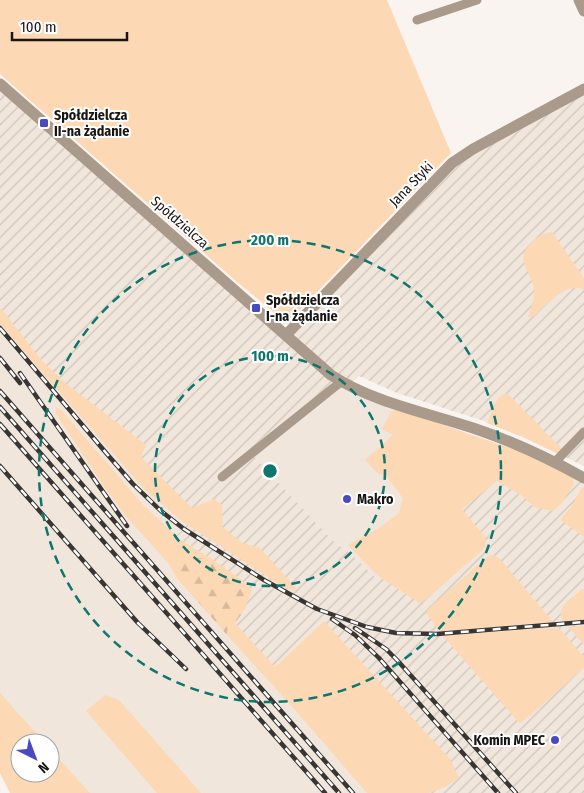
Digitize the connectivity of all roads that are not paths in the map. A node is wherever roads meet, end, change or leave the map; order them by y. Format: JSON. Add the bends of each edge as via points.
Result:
{"nodes":[{"id":1,"x":477,"y":0,"type":"edge"},
{"id":2,"x":580,"y":0,"type":"edge"},
{"id":3,"x":584,"y":11,"type":"edge"},
{"id":4,"x":417,"y":20,"type":"dead end"},
{"id":5,"x":0,"y":84,"type":"edge"},
{"id":6,"x":584,"y":89,"type":"edge"},
{"id":7,"x":286,"y":335,"type":"junction"},
{"id":8,"x":342,"y":382,"type":"junction"},
{"id":9,"x":584,"y":432,"type":"edge"},
{"id":10,"x":555,"y":462,"type":"junction"},
{"id":11,"x":222,"y":477,"type":"dead end"},
{"id":12,"x":584,"y":478,"type":"edge"}],
"edges":[{"from":1,"to":4,"type":"street"},
{"from":2,"to":3,"type":"street"},
{"from":5,"to":7,"type":"street","name":"Spółdzielcza"},
{"from":6,"to":7,"type":"street","name":"Jana Styki","via":[[473,149],[452,164]]},
{"from":7,"to":8,"type":"street","name":"Spółdzielcza"},
{"from":8,"to":10,"type":"street","name":"Spółdzielcza","via":[[408,409],[508,441]]},
{"from":8,"to":11,"type":"street"},
{"from":9,"to":10,"type":"street"},
{"from":10,"to":12,"type":"street","name":"Spółdzielcza"}]}
